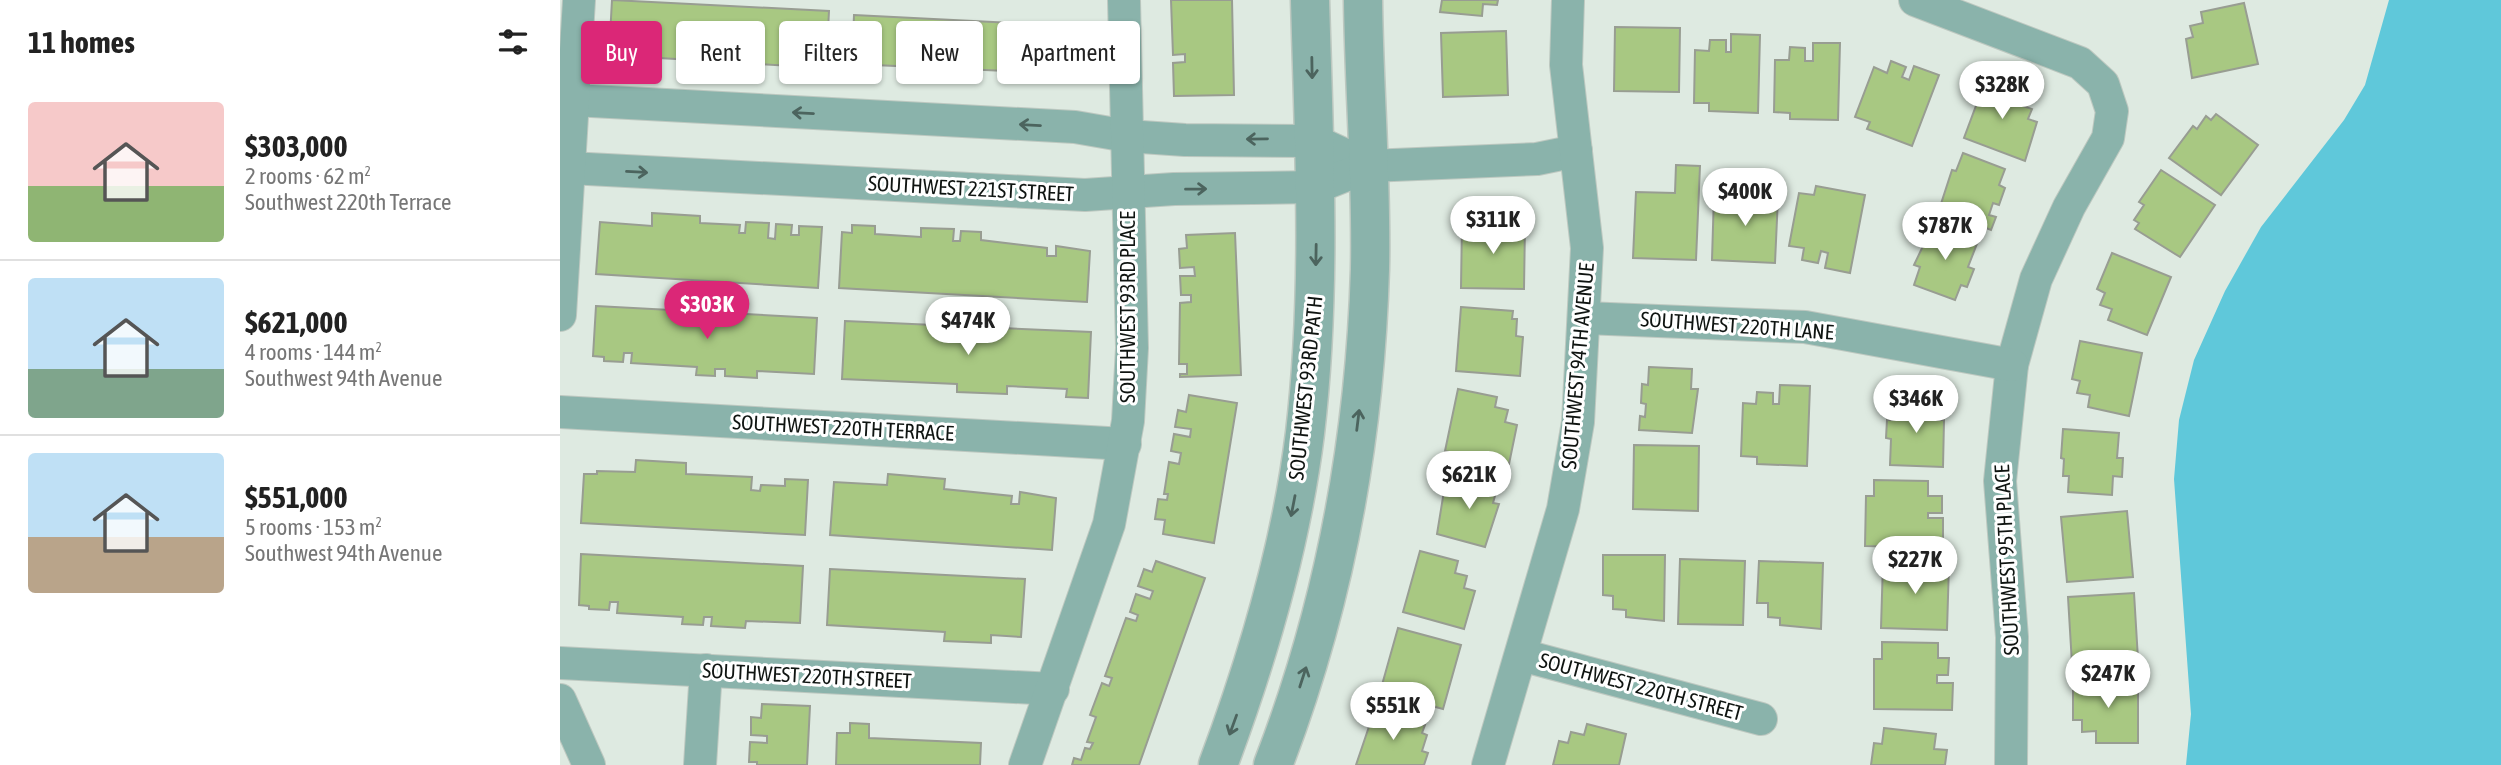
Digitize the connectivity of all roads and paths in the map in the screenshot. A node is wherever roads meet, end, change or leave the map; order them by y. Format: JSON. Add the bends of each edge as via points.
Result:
{"nodes":[{"id":1,"x":579,"y":0,"type":"edge"},
{"id":2,"x":1124,"y":0,"type":"edge"},
{"id":3,"x":1310,"y":0,"type":"edge"},
{"id":4,"x":1363,"y":0,"type":"edge"},
{"id":5,"x":1568,"y":0,"type":"edge"},
{"id":6,"x":1915,"y":0,"type":"edge"},
{"id":7,"x":573,"y":100,"type":"junction"},
{"id":8,"x":1127,"y":136,"type":"junction"},
{"id":9,"x":1315,"y":141,"type":"junction"},
{"id":10,"x":1576,"y":151,"type":"junction"},
{"id":11,"x":1369,"y":166,"type":"junction"},
{"id":12,"x":569,"y":168,"type":"junction"},
{"id":13,"x":1317,"y":187,"type":"junction"},
{"id":14,"x":1128,"y":192,"type":"junction"},
{"id":15,"x":560,"y":315,"type":"edge"},
{"id":16,"x":1585,"y":318,"type":"junction"},
{"id":17,"x":2012,"y":365,"type":"junction"},
{"id":18,"x":560,"y":412,"type":"edge"},
{"id":19,"x":1125,"y":444,"type":"junction"},
{"id":20,"x":1521,"y":655,"type":"junction"},
{"id":21,"x":560,"y":663,"type":"edge"},
{"id":22,"x":706,"y":670,"type":"junction"},
{"id":23,"x":1053,"y":689,"type":"junction"},
{"id":24,"x":563,"y":709,"type":"edge"},
{"id":25,"x":1761,"y":719,"type":"dead end"},
{"id":26,"x":589,"y":765,"type":"edge"},
{"id":27,"x":700,"y":765,"type":"edge"},
{"id":28,"x":1025,"y":765,"type":"edge"},
{"id":29,"x":1217,"y":765,"type":"edge"},
{"id":30,"x":1273,"y":765,"type":"edge"},
{"id":31,"x":1488,"y":765,"type":"edge"},
{"id":32,"x":2011,"y":765,"type":"edge"}],
"edges":[{"from":1,"to":7,"type":"street"},
{"from":2,"to":8,"type":"street","name":"SOUTHWEST 93RD PLACE"},
{"from":3,"to":9,"type":"street","name":"SOUTHWEST 93RD PATH","one_way":true},
{"from":4,"to":11,"type":"street"},
{"from":5,"to":10,"type":"street","name":"SOUTHWEST 94TH AVENUE","via":[[1566,65]]},
{"from":6,"to":17,"type":"street","name":"SOUTHWEST 95TH PLACE","via":[[2072,60],[2103,84],[2112,111],[2110,133],[2046,255],[2025,311]]},
{"from":8,"to":7,"type":"street","name":"SOUTHWEST 221ST STREET","one_way":true,"via":[[1075,127]]},
{"from":7,"to":12,"type":"street"},
{"from":9,"to":8,"type":"street","name":"SOUTHWEST 221ST STREET","one_way":true},
{"from":8,"to":14,"type":"street","name":"SOUTHWEST 93RD PLACE"},
{"from":9,"to":11,"type":"street","name":"SOUTHWEST 221ST STREET"},
{"from":9,"to":13,"type":"street","name":"SOUTHWEST 93RD PATH"},
{"from":10,"to":11,"type":"street","name":"SOUTHWEST 221ST STREET","via":[[1537,159]]},
{"from":10,"to":16,"type":"street","name":"SOUTHWEST 94TH AVENUE","via":[[1586,226]]},
{"from":11,"to":13,"type":"street","name":"SOUTHWEST 221ST STREET"},
{"from":30,"to":11,"type":"street","one_way":true,"via":[[1324,606],[1353,462],[1369,283]]},
{"from":12,"to":14,"type":"street","name":"SOUTHWEST 221ST STREET","one_way":true,"via":[[1085,195]]},
{"from":12,"to":15,"type":"street"},
{"from":14,"to":13,"type":"street","name":"SOUTHWEST 221ST STREET","one_way":true},
{"from":13,"to":29,"type":"street","name":"SOUTHWEST 93RD PATH","one_way":true,"via":[[1314,337],[1297,484],[1264,630]]},
{"from":14,"to":19,"type":"street","name":"SOUTHWEST 93RD PLACE","via":[[1133,369]]},
{"from":16,"to":17,"type":"street","name":"SOUTHWEST 220TH LANE","via":[[1805,327]]},
{"from":16,"to":20,"type":"street","name":"SOUTHWEST 94TH AVENUE","via":[[1569,483]]},
{"from":17,"to":32,"type":"street","name":"SOUTHWEST 95TH PLACE","via":[[2000,481],[2012,637]]},
{"from":18,"to":19,"type":"street","name":"SOUTHWEST 220TH TERRACE"},
{"from":19,"to":23,"type":"street","name":"SOUTHWEST 93RD PLACE","via":[[1109,524]]},
{"from":20,"to":25,"type":"street","name":"SOUTHWEST 220TH STREET"},
{"from":20,"to":31,"type":"street","name":"SOUTHWEST 94TH AVENUE"},
{"from":21,"to":22,"type":"street","name":"SOUTHWEST 220TH STREET"},
{"from":22,"to":23,"type":"street","name":"SOUTHWEST 220TH STREET"},
{"from":22,"to":27,"type":"street"},
{"from":23,"to":28,"type":"street","name":"SOUTHWEST 93RD PLACE"},
{"from":24,"to":26,"type":"street"}]}
